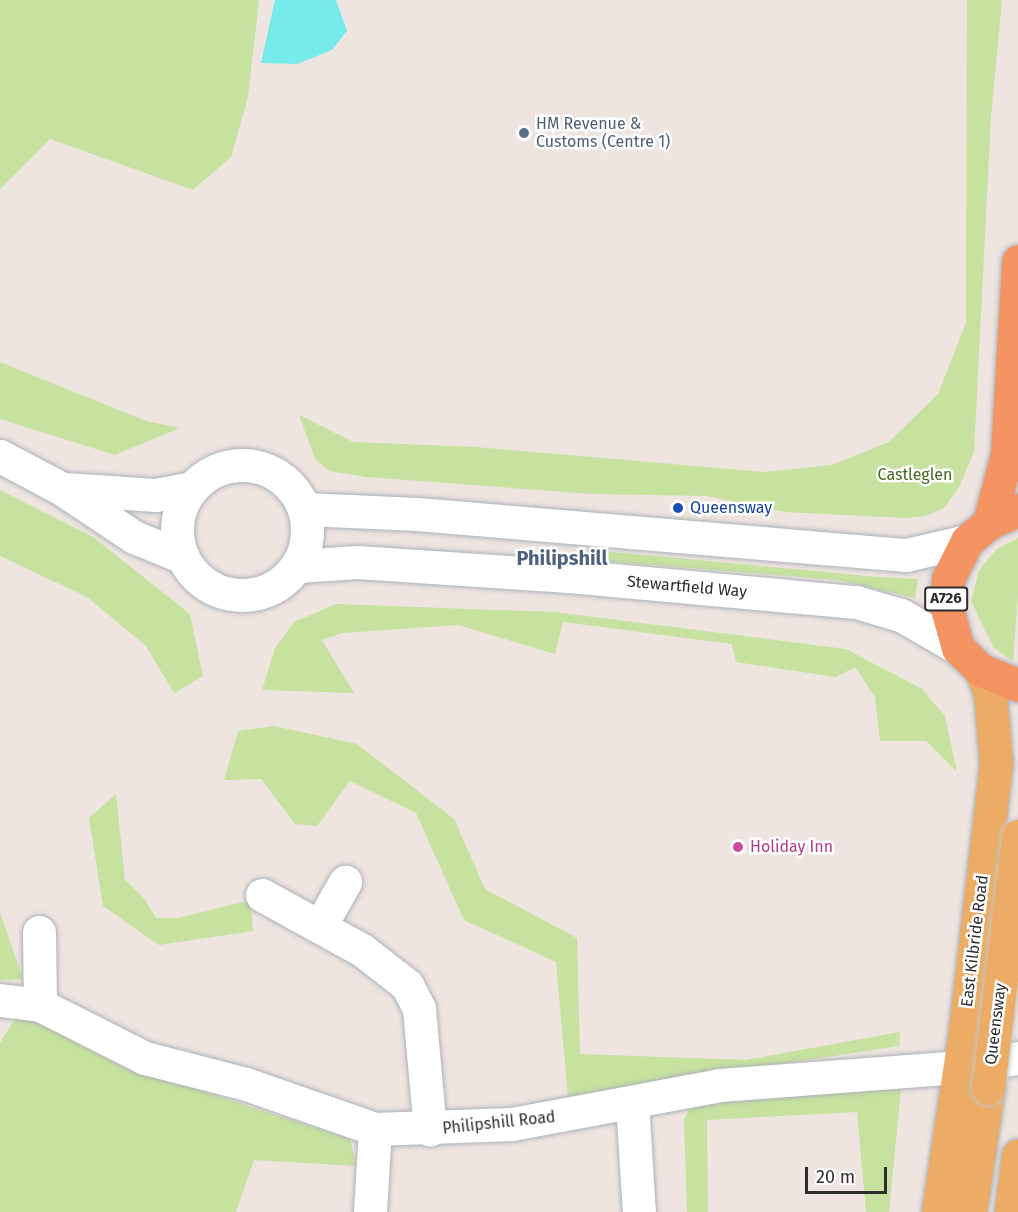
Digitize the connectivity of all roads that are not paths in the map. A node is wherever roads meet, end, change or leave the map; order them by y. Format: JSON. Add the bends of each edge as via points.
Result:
{"nodes":[{"id":1,"x":1018,"y":261,"type":"edge"},
{"id":2,"x":0,"y":456,"type":"edge"},
{"id":3,"x":192,"y":488,"type":"junction"},
{"id":4,"x":62,"y":489,"type":"junction"},
{"id":5,"x":305,"y":509,"type":"junction"},
{"id":6,"x":991,"y":525,"type":"edge"},
{"id":7,"x":183,"y":557,"type":"junction"},
{"id":8,"x":297,"y":566,"type":"junction"},
{"id":9,"x":958,"y":648,"type":"junction"},
{"id":10,"x":981,"y":670,"type":"junction"},
{"id":11,"x":1018,"y":685,"type":"edge"},
{"id":12,"x":1018,"y":836,"type":"edge"},
{"id":13,"x":345,"y":882,"type":"dead end"},
{"id":14,"x":262,"y":896,"type":"dead end"},
{"id":15,"x":320,"y":926,"type":"junction"},
{"id":16,"x":39,"y":932,"type":"dead end"},
{"id":17,"x":0,"y":1000,"type":"edge"},
{"id":18,"x":40,"y":1005,"type":"junction"},
{"id":19,"x":1018,"y":1058,"type":"edge"},
{"id":20,"x":958,"y":1067,"type":"junction"},
{"id":21,"x":632,"y":1102,"type":"junction"},
{"id":22,"x":375,"y":1129,"type":"junction"},
{"id":23,"x":430,"y":1129,"type":"junction"},
{"id":24,"x":1018,"y":1155,"type":"edge"},
{"id":25,"x":370,"y":1212,"type":"edge"},
{"id":26,"x":639,"y":1212,"type":"edge"},
{"id":27,"x":938,"y":1212,"type":"edge"},
{"id":28,"x":970,"y":1212,"type":"edge"},
{"id":29,"x":1011,"y":1212,"type":"edge"}],
"edges":[{"from":1,"to":6,"type":"highway","number":"A726","via":[[1007,454]]},
{"from":2,"to":4,"type":"street"},
{"from":3,"to":4,"type":"street","via":[[156,495]]},
{"from":3,"to":5,"type":"street","via":[[224,467],[245,464],[283,478]]},
{"from":3,"to":7,"type":"street","via":[[178,521]]},
{"from":4,"to":7,"type":"street","via":[[134,537]]},
{"from":5,"to":6,"type":"street","via":[[417,514],[906,555]]},
{"from":5,"to":8,"type":"street","via":[[305,548]]},
{"from":6,"to":9,"type":"highway","number":"A726","via":[[948,579],[946,605]]},
{"from":7,"to":8,"type":"street","via":[[209,586],[242,595],[274,587]]},
{"from":8,"to":9,"type":"street","name":"Stewartfield Way","via":[[357,562],[856,602],[901,615]]},
{"from":9,"to":10,"type":"highway"},
{"from":10,"to":11,"type":"highway"},
{"from":10,"to":20,"type":"main road","name":"East Kilbride Road","via":[[990,693],[996,764]]},
{"from":12,"to":28,"type":"main road","name":"Queensway","bridge":true},
{"from":13,"to":15,"type":"street"},
{"from":14,"to":15,"type":"street"},
{"from":15,"to":23,"type":"street","via":[[362,950],[407,985],[418,1010]]},
{"from":16,"to":18,"type":"street"},
{"from":17,"to":18,"type":"street","name":"Philipshill Road"},
{"from":18,"to":22,"type":"street","name":"Philipshill Road","via":[[145,1058],[246,1084]]},
{"from":19,"to":20,"type":"street","name":"Philipshill Road"},
{"from":20,"to":21,"type":"street","name":"Philipshill Road","via":[[720,1085]]},
{"from":20,"to":27,"type":"main road","name":"East Kilbride Road"},
{"from":21,"to":23,"type":"street","name":"Philipshill Road","via":[[512,1124]]},
{"from":21,"to":26,"type":"street"},
{"from":22,"to":23,"type":"street","name":"Philipshill Road"},
{"from":22,"to":25,"type":"street"},
{"from":24,"to":29,"type":"main road"}]}
